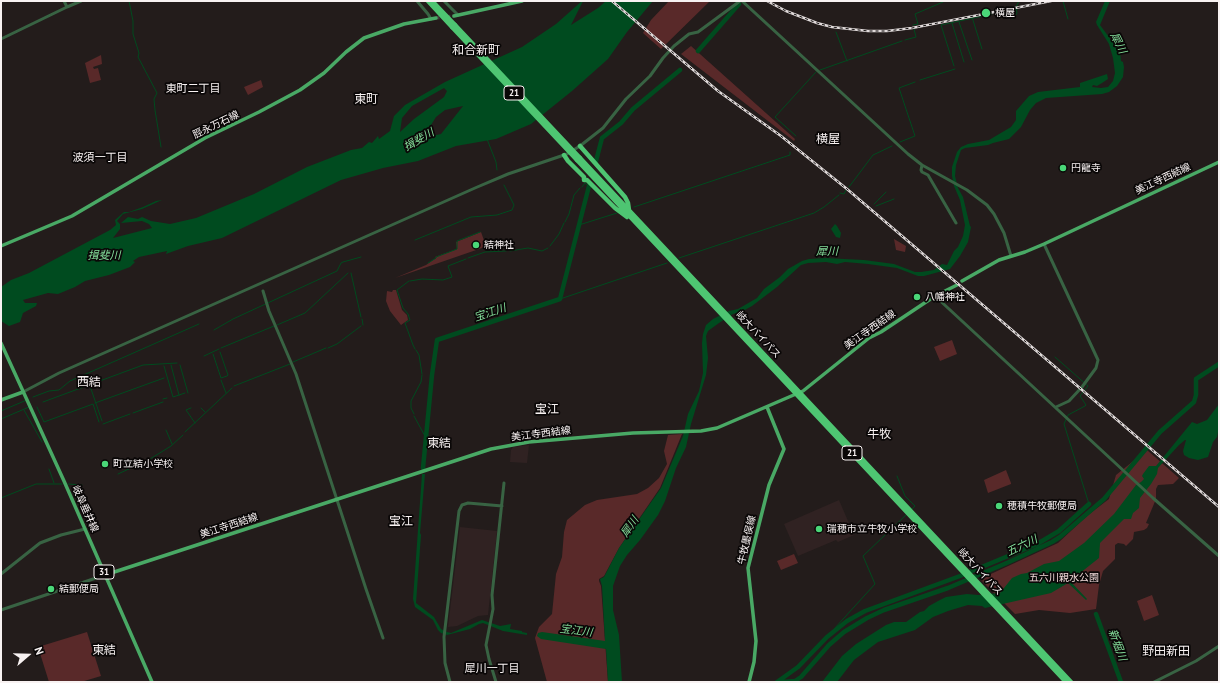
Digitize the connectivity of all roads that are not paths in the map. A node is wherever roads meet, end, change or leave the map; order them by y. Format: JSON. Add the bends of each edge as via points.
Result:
{"nodes":[{"id":1,"x":64,"y":1,"type":"edge"},
{"id":2,"x":81,"y":1,"type":"edge"},
{"id":3,"x":418,"y":1,"type":"edge"},
{"id":4,"x":428,"y":1,"type":"edge"},
{"id":5,"x":432,"y":1,"type":"edge"},
{"id":6,"x":444,"y":1,"type":"edge"},
{"id":7,"x":522,"y":1,"type":"edge"},
{"id":8,"x":741,"y":1,"type":"edge"},
{"id":9,"x":67,"y":8,"type":"junction"},
{"id":10,"x":456,"y":15,"type":"joint"},
{"id":11,"x":433,"y":19,"type":"joint"},
{"id":12,"x":453,"y":26,"type":"junction"},
{"id":13,"x":1,"y":38,"type":"edge"},
{"id":14,"x":580,"y":146,"type":"junction"},
{"id":15,"x":564,"y":155,"type":"junction"},
{"id":16,"x":578,"y":159,"type":"junction"},
{"id":17,"x":1219,"y":162,"type":"edge"},
{"id":18,"x":922,"y":165,"type":"junction"},
{"id":19,"x":629,"y":210,"type":"junction"},
{"id":20,"x":630,"y":218,"type":"junction"},
{"id":21,"x":956,"y":223,"type":"dead end"},
{"id":22,"x":1044,"y":244,"type":"junction"},
{"id":23,"x":1,"y":246,"type":"edge"},
{"id":24,"x":1011,"y":256,"type":"junction"},
{"id":25,"x":962,"y":281,"type":"dead end"},
{"id":26,"x":957,"y":284,"type":"dead end"},
{"id":27,"x":263,"y":291,"type":"dead end"},
{"id":28,"x":935,"y":296,"type":"junction"},
{"id":29,"x":712,"y":302,"type":"junction"},
{"id":30,"x":1,"y":343,"type":"edge"},
{"id":31,"x":23,"y":392,"type":"junction"},
{"id":32,"x":798,"y":393,"type":"junction"},
{"id":33,"x":1,"y":400,"type":"edge"},
{"id":34,"x":767,"y":407,"type":"junction"},
{"id":35,"x":1056,"y":407,"type":"junction"},
{"id":36,"x":504,"y":483,"type":"dead end"},
{"id":37,"x":337,"y":499,"type":"junction"},
{"id":38,"x":502,"y":506,"type":"junction"},
{"id":39,"x":85,"y":529,"type":"junction"},
{"id":40,"x":1219,"y":556,"type":"edge"},
{"id":41,"x":1,"y":574,"type":"edge"},
{"id":42,"x":105,"y":575,"type":"junction"},
{"id":43,"x":1,"y":610,"type":"edge"},
{"id":44,"x":1005,"y":614,"type":"junction"},
{"id":45,"x":383,"y":638,"type":"dead end"},
{"id":46,"x":1219,"y":646,"type":"edge"},
{"id":47,"x":152,"y":682,"type":"edge"},
{"id":48,"x":450,"y":682,"type":"edge"},
{"id":49,"x":496,"y":682,"type":"edge"},
{"id":50,"x":750,"y":682,"type":"edge"},
{"id":51,"x":1066,"y":682,"type":"edge"},
{"id":52,"x":1072,"y":682,"type":"edge"},
{"id":53,"x":1154,"y":682,"type":"edge"}],
"edges":[{"from":1,"to":9,"type":"street"},
{"from":2,"to":9,"type":"street"},
{"from":3,"to":11,"type":"street"},
{"from":4,"to":12,"type":"highway","name":"岐大バイパス","number":"21"},
{"from":5,"to":12,"type":"highway","name":"岐大バイパス","number":"21"},
{"from":6,"to":10,"type":"street"},
{"from":7,"to":10,"type":"main road"},
{"from":8,"to":14,"type":"street","via":[[674,46],[602,128]]},
{"from":8,"to":18,"type":"street","via":[[888,137]]},
{"from":9,"to":13,"type":"street"},
{"from":11,"to":23,"type":"main road","name":"脛永万石線","via":[[404,24],[364,38],[300,90],[198,142],[83,211]]},
{"from":12,"to":16,"type":"highway","name":"岐大バイパス","number":"21","bridge":true},
{"from":14,"to":15,"type":"street"},
{"from":14,"to":19,"type":"highway","via":[[625,197]]},
{"from":15,"to":20,"type":"highway","via":[[584,176],[584,180]]},
{"from":15,"to":31,"type":"street","via":[[475,188],[45,379]]},
{"from":16,"to":19,"type":"highway","name":"岐大バイパス","number":"21"},
{"from":16,"to":20,"type":"highway","name":"岐大バイパス","number":"21"},
{"from":17,"to":22,"type":"main road","name":"美江寺西結線"},
{"from":18,"to":21,"type":"street","via":[[922,172],[928,175]]},
{"from":18,"to":24,"type":"street","via":[[980,199],[999,222]]},
{"from":19,"to":29,"type":"highway","name":"岐大バイパス","number":"21"},
{"from":20,"to":29,"type":"highway","name":"岐大バイパス","number":"21"},
{"from":22,"to":24,"type":"main road","name":"美江寺西結線"},
{"from":22,"to":35,"type":"street","via":[[1098,360],[1096,368],[1082,387],[1069,401]]},
{"from":24,"to":25,"type":"main road","name":"美江寺西結線"},
{"from":26,"to":28,"type":"main road","name":"美江寺西結線"},
{"from":27,"to":37,"type":"street","via":[[296,374]]},
{"from":28,"to":32,"type":"main road","name":"美江寺西結線","via":[[869,338]]},
{"from":28,"to":35,"type":"street"},
{"from":29,"to":32,"type":"highway","name":"岐大バイパス","number":"21"},
{"from":30,"to":31,"type":"main road","name":"岐阜垂井線","number":"31"},
{"from":31,"to":33,"type":"main road"},
{"from":31,"to":39,"type":"main road","name":"岐阜垂井線","number":"31"},
{"from":32,"to":34,"type":"main road","name":"美江寺西結線"},
{"from":32,"to":44,"type":"highway","name":"岐大バイパス","number":"21"},
{"from":34,"to":37,"type":"main road","name":"美江寺西結線","via":[[717,428],[692,432],[612,434],[509,445],[466,456]]},
{"from":34,"to":50,"type":"main road","name":"牛牧墨俣線","via":[[784,449],[769,485],[748,568],[756,641]]},
{"from":35,"to":40,"type":"street","via":[[1129,477]]},
{"from":36,"to":38,"type":"street"},
{"from":37,"to":42,"type":"main road","name":"美江寺西結線"},
{"from":37,"to":45,"type":"street"},
{"from":38,"to":48,"type":"street","via":[[468,503],[461,507],[444,637],[445,663]]},
{"from":38,"to":49,"type":"street","via":[[487,650]]},
{"from":39,"to":41,"type":"street","via":[[40,543]]},
{"from":39,"to":42,"type":"main road","name":"岐阜垂井線","number":"31"},
{"from":42,"to":43,"type":"street"},
{"from":42,"to":47,"type":"main road","name":"岐阜垂井線","number":"31"},
{"from":44,"to":51,"type":"highway","name":"岐大バイパス","number":"21"},
{"from":44,"to":52,"type":"highway","name":"岐大バイパス","number":"21"},
{"from":46,"to":53,"type":"street"}]}
